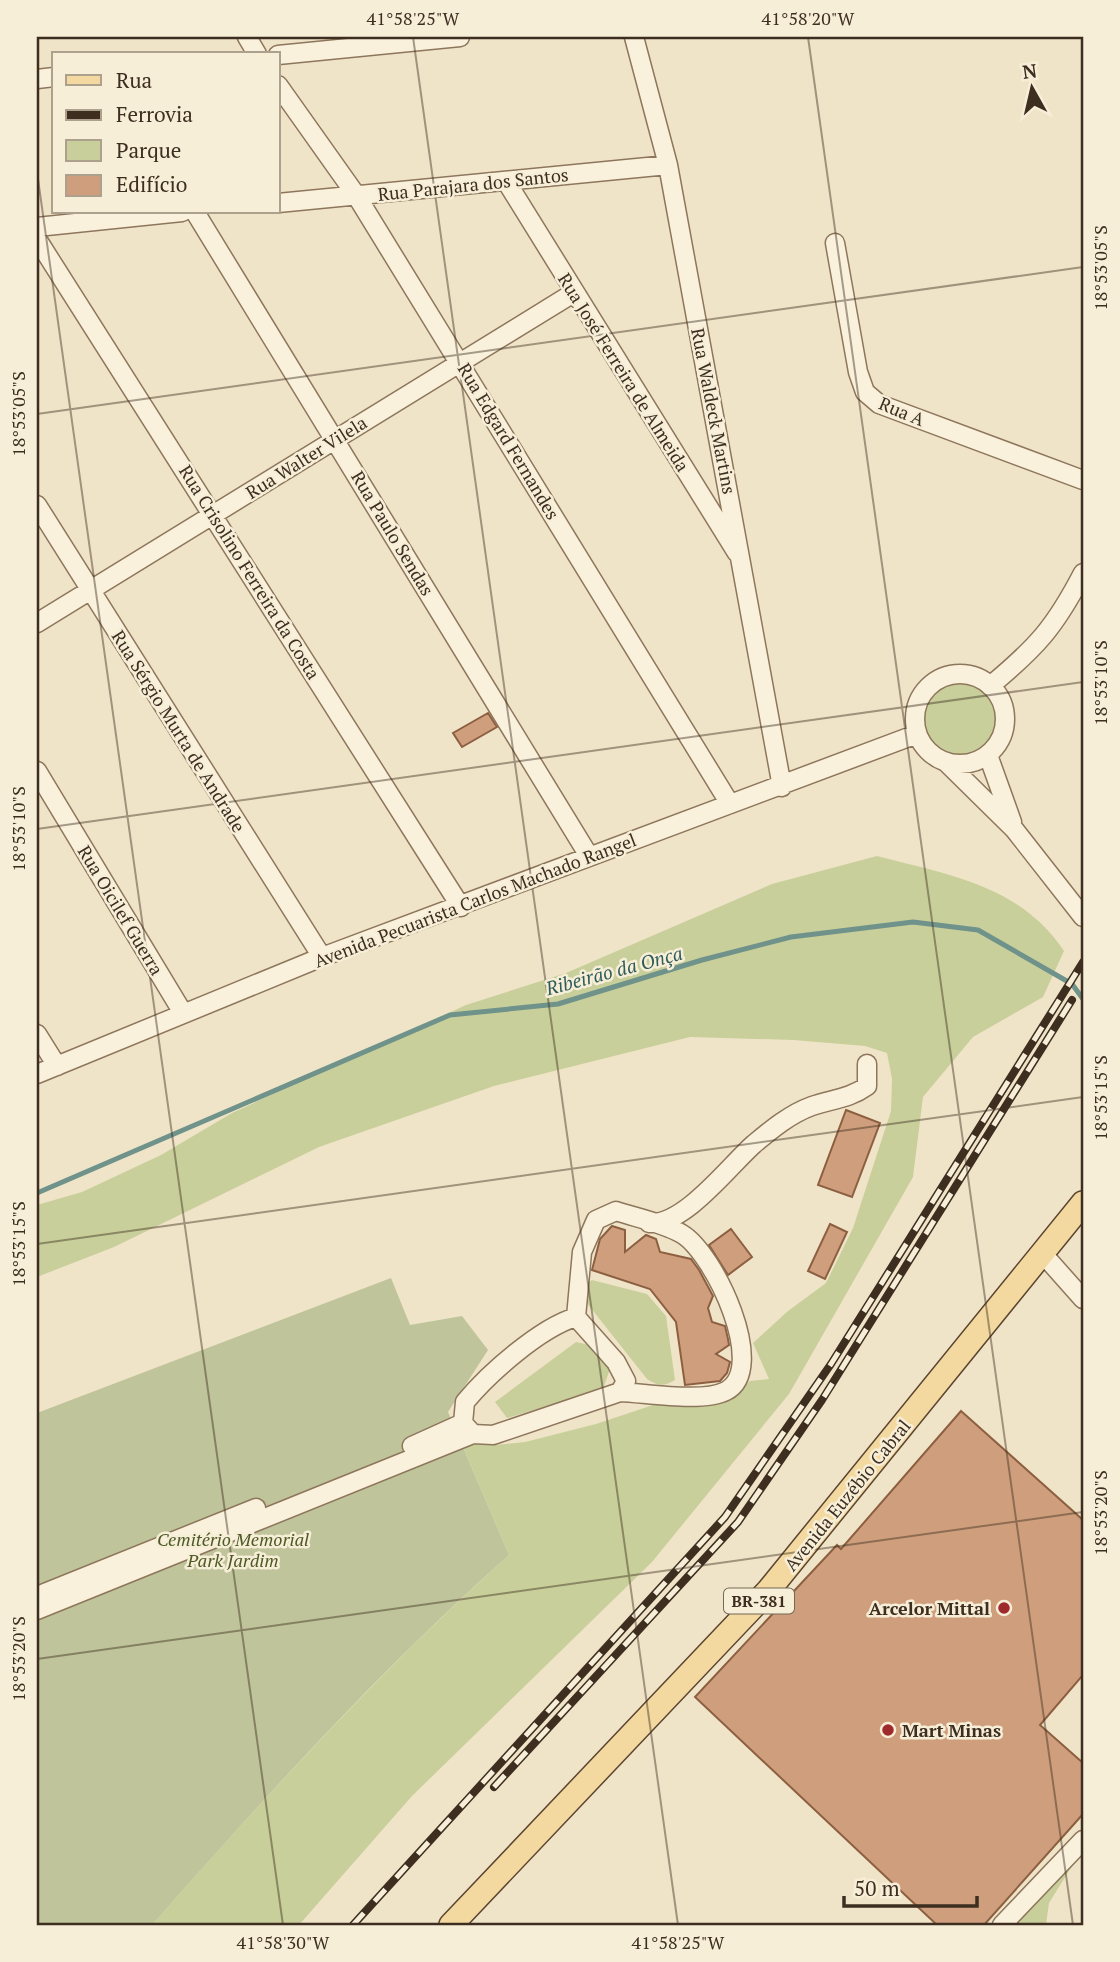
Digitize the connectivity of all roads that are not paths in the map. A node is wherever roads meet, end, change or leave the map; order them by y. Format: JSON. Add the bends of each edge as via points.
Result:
{"nodes":[{"id":1,"x":460,"y":37,"type":"edge"},
{"id":2,"x":634,"y":37,"type":"edge"},
{"id":3,"x":280,"y":55,"type":"edge"},
{"id":4,"x":280,"y":88,"type":"edge"},
{"id":5,"x":668,"y":164,"type":"junction"},
{"id":6,"x":506,"y":181,"type":"junction"},
{"id":7,"x":356,"y":195,"type":"junction"},
{"id":8,"x":280,"y":203,"type":"edge"},
{"id":9,"x":163,"y":214,"type":"edge"},
{"id":10,"x":196,"y":214,"type":"edge"},
{"id":11,"x":37,"y":227,"type":"edge"},
{"id":12,"x":37,"y":239,"type":"edge"},
{"id":13,"x":835,"y":243,"type":"dead end"},
{"id":14,"x":575,"y":292,"type":"junction"},
{"id":15,"x":460,"y":362,"type":"junction"},
{"id":16,"x":336,"y":439,"type":"junction"},
{"id":17,"x":1083,"y":480,"type":"edge"},
{"id":18,"x":37,"y":505,"type":"edge"},
{"id":19,"x":214,"y":514,"type":"junction"},
{"id":20,"x":742,"y":562,"type":"junction"},
{"id":21,"x":1083,"y":573,"type":"edge"},
{"id":22,"x":90,"y":590,"type":"junction"},
{"id":23,"x":37,"y":623,"type":"edge"},
{"id":24,"x":990,"y":686,"type":"junction"},
{"id":25,"x":917,"y":734,"type":"junction"},
{"id":26,"x":988,"y":755,"type":"junction"},
{"id":27,"x":947,"y":763,"type":"junction"},
{"id":28,"x":37,"y":771,"type":"edge"},
{"id":29,"x":782,"y":787,"type":"junction"},
{"id":30,"x":730,"y":804,"type":"junction"},
{"id":31,"x":1014,"y":829,"type":"junction"},
{"id":32,"x":589,"y":856,"type":"junction"},
{"id":33,"x":461,"y":907,"type":"junction"},
{"id":34,"x":1083,"y":917,"type":"edge"},
{"id":35,"x":322,"y":957,"type":"junction"},
{"id":36,"x":183,"y":1013,"type":"junction"},
{"id":37,"x":37,"y":1034,"type":"edge"},
{"id":38,"x":867,"y":1064,"type":"dead end"},
{"id":39,"x":57,"y":1066,"type":"junction"},
{"id":40,"x":37,"y":1074,"type":"edge"},
{"id":41,"x":706,"y":1190,"type":"junction"},
{"id":42,"x":1083,"y":1203,"type":"edge"},
{"id":43,"x":649,"y":1223,"type":"junction"},
{"id":44,"x":690,"y":1243,"type":"junction"},
{"id":45,"x":1043,"y":1254,"type":"junction"},
{"id":46,"x":1083,"y":1299,"type":"edge"},
{"id":47,"x":576,"y":1317,"type":"junction"},
{"id":48,"x":620,"y":1392,"type":"junction"},
{"id":49,"x":468,"y":1428,"type":"junction"},
{"id":50,"x":37,"y":1596,"type":"edge"},
{"id":51,"x":37,"y":1610,"type":"edge"},
{"id":52,"x":1083,"y":1840,"type":"edge"},
{"id":53,"x":451,"y":1925,"type":"edge"},
{"id":54,"x":1002,"y":1925,"type":"edge"}],
"edges":[{"from":1,"to":3,"type":"street"},
{"from":2,"to":5,"type":"street","name":"Rua Waldeck Martins"},
{"from":4,"to":7,"type":"street","name":"Rua Edgard Fernandes"},
{"from":5,"to":6,"type":"street","name":"Rua Parajara dos Santos"},
{"from":5,"to":20,"type":"street","name":"Rua Waldeck Martins"},
{"from":6,"to":7,"type":"street","name":"Rua Parajara dos Santos"},
{"from":6,"to":14,"type":"street","name":"Rua José Ferreira de Almeida"},
{"from":7,"to":8,"type":"street","name":"Rua Parajara dos Santos"},
{"from":7,"to":15,"type":"street","name":"Rua Edgard Fernandes"},
{"from":9,"to":11,"type":"street"},
{"from":10,"to":16,"type":"street","name":"Rua Paulo Sendas"},
{"from":12,"to":19,"type":"street","name":"Rua Crisolino Ferreira da Costa"},
{"from":13,"to":17,"type":"street","name":"Rua A","via":[[865,392],[879,404]]},
{"from":14,"to":15,"type":"street","name":"Rua Walter Vilela"},
{"from":14,"to":20,"type":"street","name":"Rua José Ferreira de Almeida"},
{"from":15,"to":16,"type":"street","name":"Rua Walter Vilela"},
{"from":15,"to":30,"type":"street","name":"Rua Edgard Fernandes"},
{"from":16,"to":19,"type":"street","name":"Rua Walter Vilela"},
{"from":16,"to":32,"type":"street","name":"Rua Paulo Sendas"},
{"from":18,"to":22,"type":"street","name":"Rua Sérgio Murta de Andrade"},
{"from":19,"to":22,"type":"street","name":"Rua Walter Vilela"},
{"from":19,"to":33,"type":"street","name":"Rua Crisolino Ferreira da Costa"},
{"from":20,"to":29,"type":"street","name":"Rua Waldeck Martins"},
{"from":21,"to":24,"type":"street","via":[[1059,620]]},
{"from":22,"to":23,"type":"street","name":"Rua Walter Vilela"},
{"from":22,"to":35,"type":"street","name":"Rua Sérgio Murta de Andrade"},
{"from":24,"to":25,"type":"street","via":[[963,675],[935,682],[917,705]]},
{"from":24,"to":26,"type":"street","via":[[1005,721],[997,745]]},
{"from":25,"to":27,"type":"street","via":[[934,757]]},
{"from":25,"to":29,"type":"street","name":"Avenida Pecuarista Carlos Machado Rangel"},
{"from":26,"to":27,"type":"street","via":[[968,763]]},
{"from":26,"to":31,"type":"street"},
{"from":27,"to":31,"type":"street"},
{"from":28,"to":36,"type":"street","name":"Rua Oicilef Guerra"},
{"from":29,"to":30,"type":"street","name":"Avenida Pecuarista Carlos Machado Rangel"},
{"from":30,"to":32,"type":"street","name":"Avenida Pecuarista Carlos Machado Rangel"},
{"from":31,"to":34,"type":"street"},
{"from":32,"to":33,"type":"street","name":"Avenida Pecuarista Carlos Machado Rangel"},
{"from":33,"to":35,"type":"street","name":"Avenida Pecuarista Carlos Machado Rangel"},
{"from":35,"to":36,"type":"street","name":"Avenida Pecuarista Carlos Machado Rangel"},
{"from":36,"to":39,"type":"street","name":"Avenida Pecuarista Carlos Machado Rangel"},
{"from":37,"to":39,"type":"street"},
{"from":38,"to":41,"type":"street","via":[[867,1086],[853,1096],[795,1113]]},
{"from":39,"to":40,"type":"street","name":"Avenida Pecuarista Carlos Machado Rangel"},
{"from":41,"to":43,"type":"street","via":[[669,1219]]},
{"from":41,"to":44,"type":"street","via":[[693,1216]]},
{"from":42,"to":45,"type":"main road","name":"Avenida Euzébio Cabral","number":"BR-381"},
{"from":43,"to":44,"type":"street","via":[[683,1235]]},
{"from":43,"to":47,"type":"street","via":[[616,1211],[596,1220],[582,1252]]},
{"from":44,"to":48,"type":"street","via":[[721,1285],[737,1331],[742,1370],[738,1383],[723,1393],[697,1396]]},
{"from":45,"to":46,"type":"street"},
{"from":45,"to":53,"type":"main road","name":"Avenida Euzébio Cabral","number":"BR-381","via":[[768,1591]]},
{"from":47,"to":48,"type":"street","via":[[617,1363],[626,1381]]},
{"from":47,"to":49,"type":"street","via":[[559,1322],[472,1393],[465,1402]]},
{"from":48,"to":49,"type":"street","via":[[493,1435]]},
{"from":49,"to":50,"type":"street","via":[[416,1444]]},
{"from":49,"to":51,"type":"street"},
{"from":52,"to":54,"type":"street"}]}
